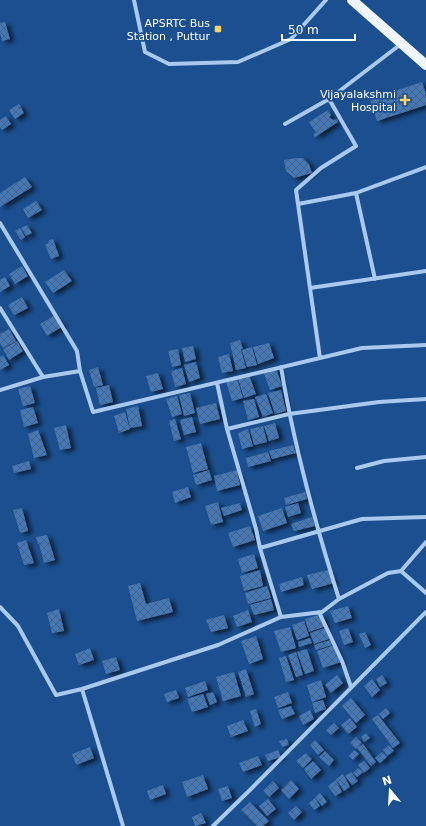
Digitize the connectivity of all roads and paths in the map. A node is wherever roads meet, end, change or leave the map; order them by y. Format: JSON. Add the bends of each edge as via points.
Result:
{"nodes":[{"id":1,"x":134,"y":0,"type":"edge"},
{"id":2,"x":326,"y":0,"type":"edge"},
{"id":3,"x":352,"y":0,"type":"edge"},
{"id":4,"x":401,"y":44,"type":"junction"},
{"id":5,"x":426,"y":65,"type":"edge"},
{"id":6,"x":329,"y":99,"type":"junction"},
{"id":7,"x":285,"y":124,"type":"dead end"},
{"id":8,"x":426,"y":167,"type":"edge"},
{"id":9,"x":356,"y":193,"type":"junction"},
{"id":10,"x":298,"y":204,"type":"junction"},
{"id":11,"x":0,"y":223,"type":"edge"},
{"id":12,"x":426,"y":271,"type":"edge"},
{"id":13,"x":375,"y":279,"type":"junction"},
{"id":14,"x":310,"y":288,"type":"junction"},
{"id":15,"x":0,"y":308,"type":"edge"},
{"id":16,"x":426,"y":345,"type":"edge"},
{"id":17,"x":320,"y":358,"type":"junction"},
{"id":18,"x":281,"y":367,"type":"junction"},
{"id":19,"x":80,"y":371,"type":"junction"},
{"id":20,"x":43,"y":377,"type":"junction"},
{"id":21,"x":217,"y":383,"type":"junction"},
{"id":22,"x":0,"y":390,"type":"edge"},
{"id":23,"x":426,"y":399,"type":"edge"},
{"id":24,"x":289,"y":414,"type":"junction"},
{"id":25,"x":227,"y":429,"type":"junction"},
{"id":26,"x":426,"y":457,"type":"edge"},
{"id":27,"x":357,"y":468,"type":"dead end"},
{"id":28,"x":426,"y":518,"type":"edge"},
{"id":29,"x":318,"y":531,"type":"junction"},
{"id":30,"x":426,"y":542,"type":"edge"},
{"id":31,"x":260,"y":548,"type":"junction"},
{"id":32,"x":401,"y":571,"type":"junction"},
{"id":33,"x":426,"y":593,"type":"edge"},
{"id":34,"x":339,"y":599,"type":"junction"},
{"id":35,"x":0,"y":607,"type":"edge"},
{"id":36,"x":319,"y":612,"type":"junction"},
{"id":37,"x":426,"y":612,"type":"edge"},
{"id":38,"x":281,"y":617,"type":"junction"},
{"id":39,"x":351,"y":687,"type":"junction"},
{"id":40,"x":82,"y":689,"type":"junction"},
{"id":41,"x":123,"y":826,"type":"edge"},
{"id":42,"x":213,"y":826,"type":"edge"}],
"edges":[{"from":1,"to":2,"type":"street","via":[[145,52],[169,64],[238,62],[291,39]]},
{"from":3,"to":4,"type":"main road"},
{"from":4,"to":5,"type":"main road"},
{"from":4,"to":6,"type":"street"},
{"from":6,"to":7,"type":"street"},
{"from":6,"to":10,"type":"street","via":[[356,146],[321,168],[296,190]]},
{"from":8,"to":9,"type":"street"},
{"from":9,"to":10,"type":"street"},
{"from":9,"to":13,"type":"street"},
{"from":10,"to":14,"type":"street"},
{"from":11,"to":19,"type":"street","via":[[77,352]]},
{"from":12,"to":13,"type":"street"},
{"from":13,"to":14,"type":"street"},
{"from":14,"to":17,"type":"street"},
{"from":15,"to":20,"type":"street"},
{"from":16,"to":17,"type":"street","via":[[362,348]]},
{"from":17,"to":18,"type":"street"},
{"from":18,"to":21,"type":"street"},
{"from":18,"to":24,"type":"street"},
{"from":19,"to":20,"type":"street"},
{"from":19,"to":21,"type":"street","via":[[93,412]]},
{"from":20,"to":22,"type":"street"},
{"from":21,"to":25,"type":"street"},
{"from":23,"to":24,"type":"street","via":[[379,402]]},
{"from":24,"to":25,"type":"street"},
{"from":24,"to":29,"type":"street"},
{"from":25,"to":31,"type":"street"},
{"from":26,"to":27,"type":"street","via":[[384,461]]},
{"from":28,"to":29,"type":"street","via":[[362,520]]},
{"from":29,"to":31,"type":"street"},
{"from":29,"to":34,"type":"street"},
{"from":30,"to":32,"type":"street"},
{"from":31,"to":38,"type":"street"},
{"from":32,"to":33,"type":"street"},
{"from":32,"to":34,"type":"street","via":[[388,573]]},
{"from":34,"to":36,"type":"street"},
{"from":35,"to":40,"type":"street","via":[[18,626],[56,695]]},
{"from":36,"to":38,"type":"street"},
{"from":36,"to":39,"type":"street"},
{"from":37,"to":39,"type":"street"},
{"from":38,"to":40,"type":"street","via":[[218,645]]},
{"from":39,"to":42,"type":"street"},
{"from":40,"to":41,"type":"street"}]}
